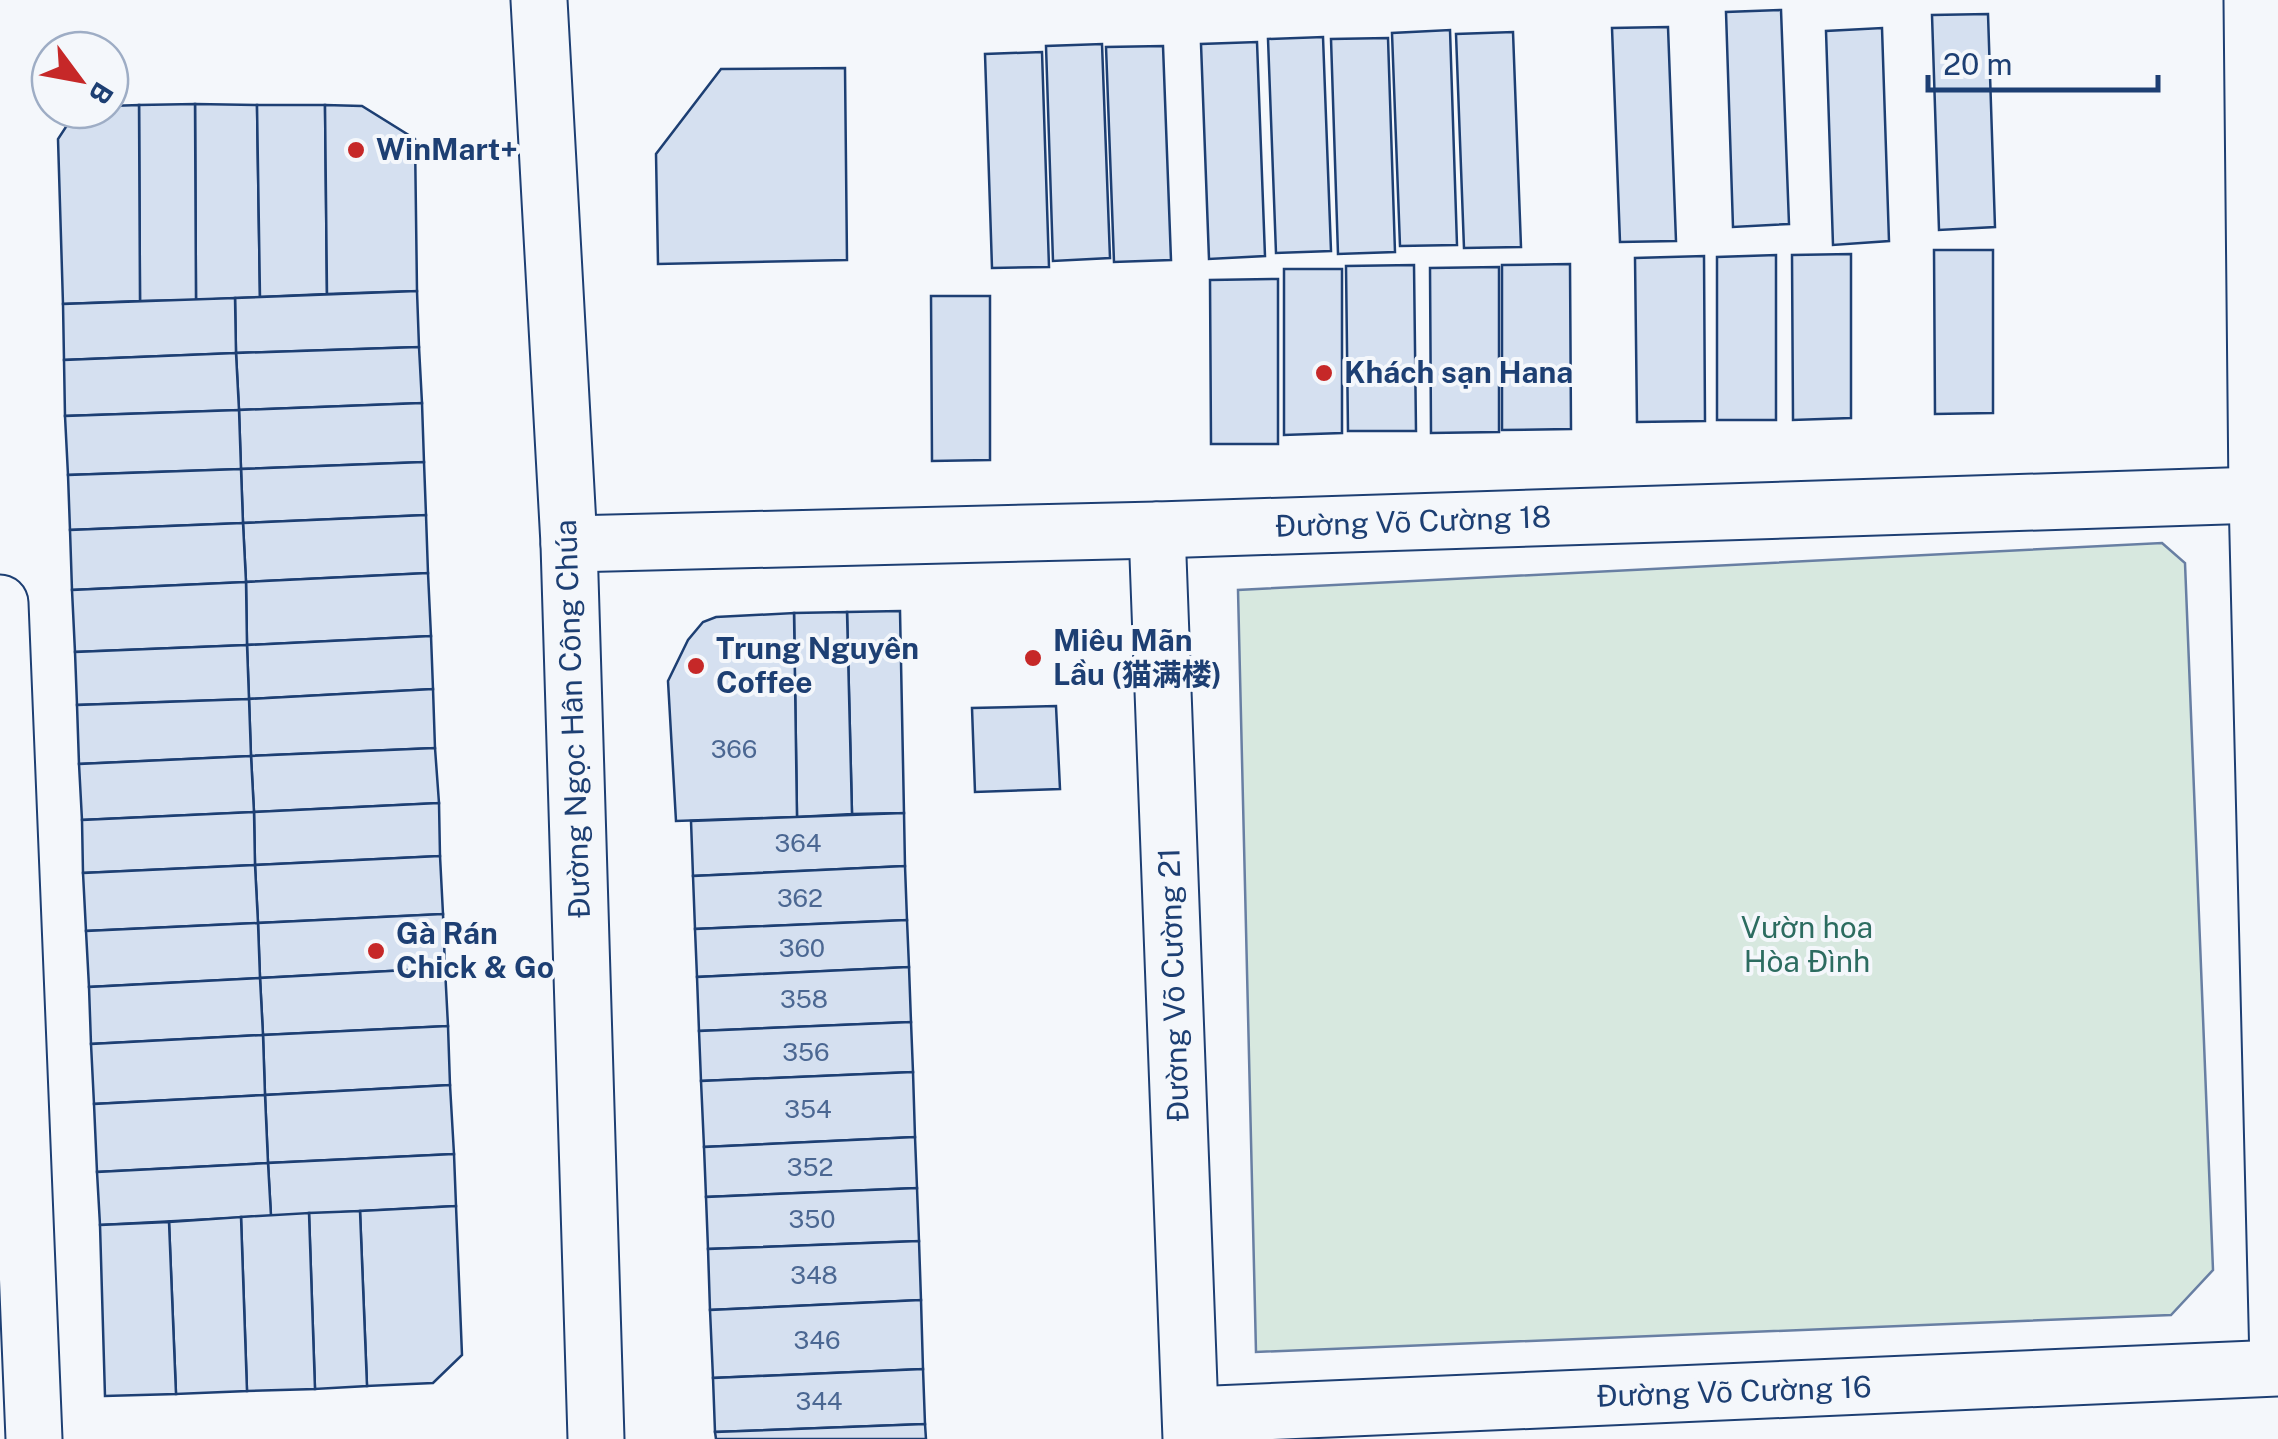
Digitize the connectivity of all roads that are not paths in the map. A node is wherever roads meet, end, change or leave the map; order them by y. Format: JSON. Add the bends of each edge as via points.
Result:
{"nodes":[{"id":1,"x":539,"y":0,"type":"edge"},
{"id":2,"x":2252,"y":0,"type":"edge"},
{"id":3,"x":2258,"y":496,"type":"junction"},
{"id":4,"x":1157,"y":530,"type":"junction"},
{"id":5,"x":569,"y":544,"type":"junction"},
{"id":6,"x":0,"y":603,"type":"edge"},
{"id":7,"x":2278,"y":1366,"type":"edge"},
{"id":8,"x":1191,"y":1427,"type":"edge"},
{"id":9,"x":34,"y":1439,"type":"edge"},
{"id":10,"x":596,"y":1439,"type":"edge"}],
"edges":[{"from":1,"to":5,"type":"street","name":"Đường Ngọc Hân Công Chúa"},
{"from":2,"to":3,"type":"street"},
{"from":3,"to":4,"type":"street","name":"Đường Võ Cường 18"},
{"from":3,"to":7,"type":"street"},
{"from":4,"to":5,"type":"street","name":"Đường Võ Cường 18"},
{"from":4,"to":8,"type":"street","name":"Đường Võ Cường 21"},
{"from":5,"to":10,"type":"street","name":"Đường Ngọc Hân Công Chúa"},
{"from":6,"to":9,"type":"street"},
{"from":7,"to":8,"type":"street","name":"Đường Võ Cường 16"}]}
